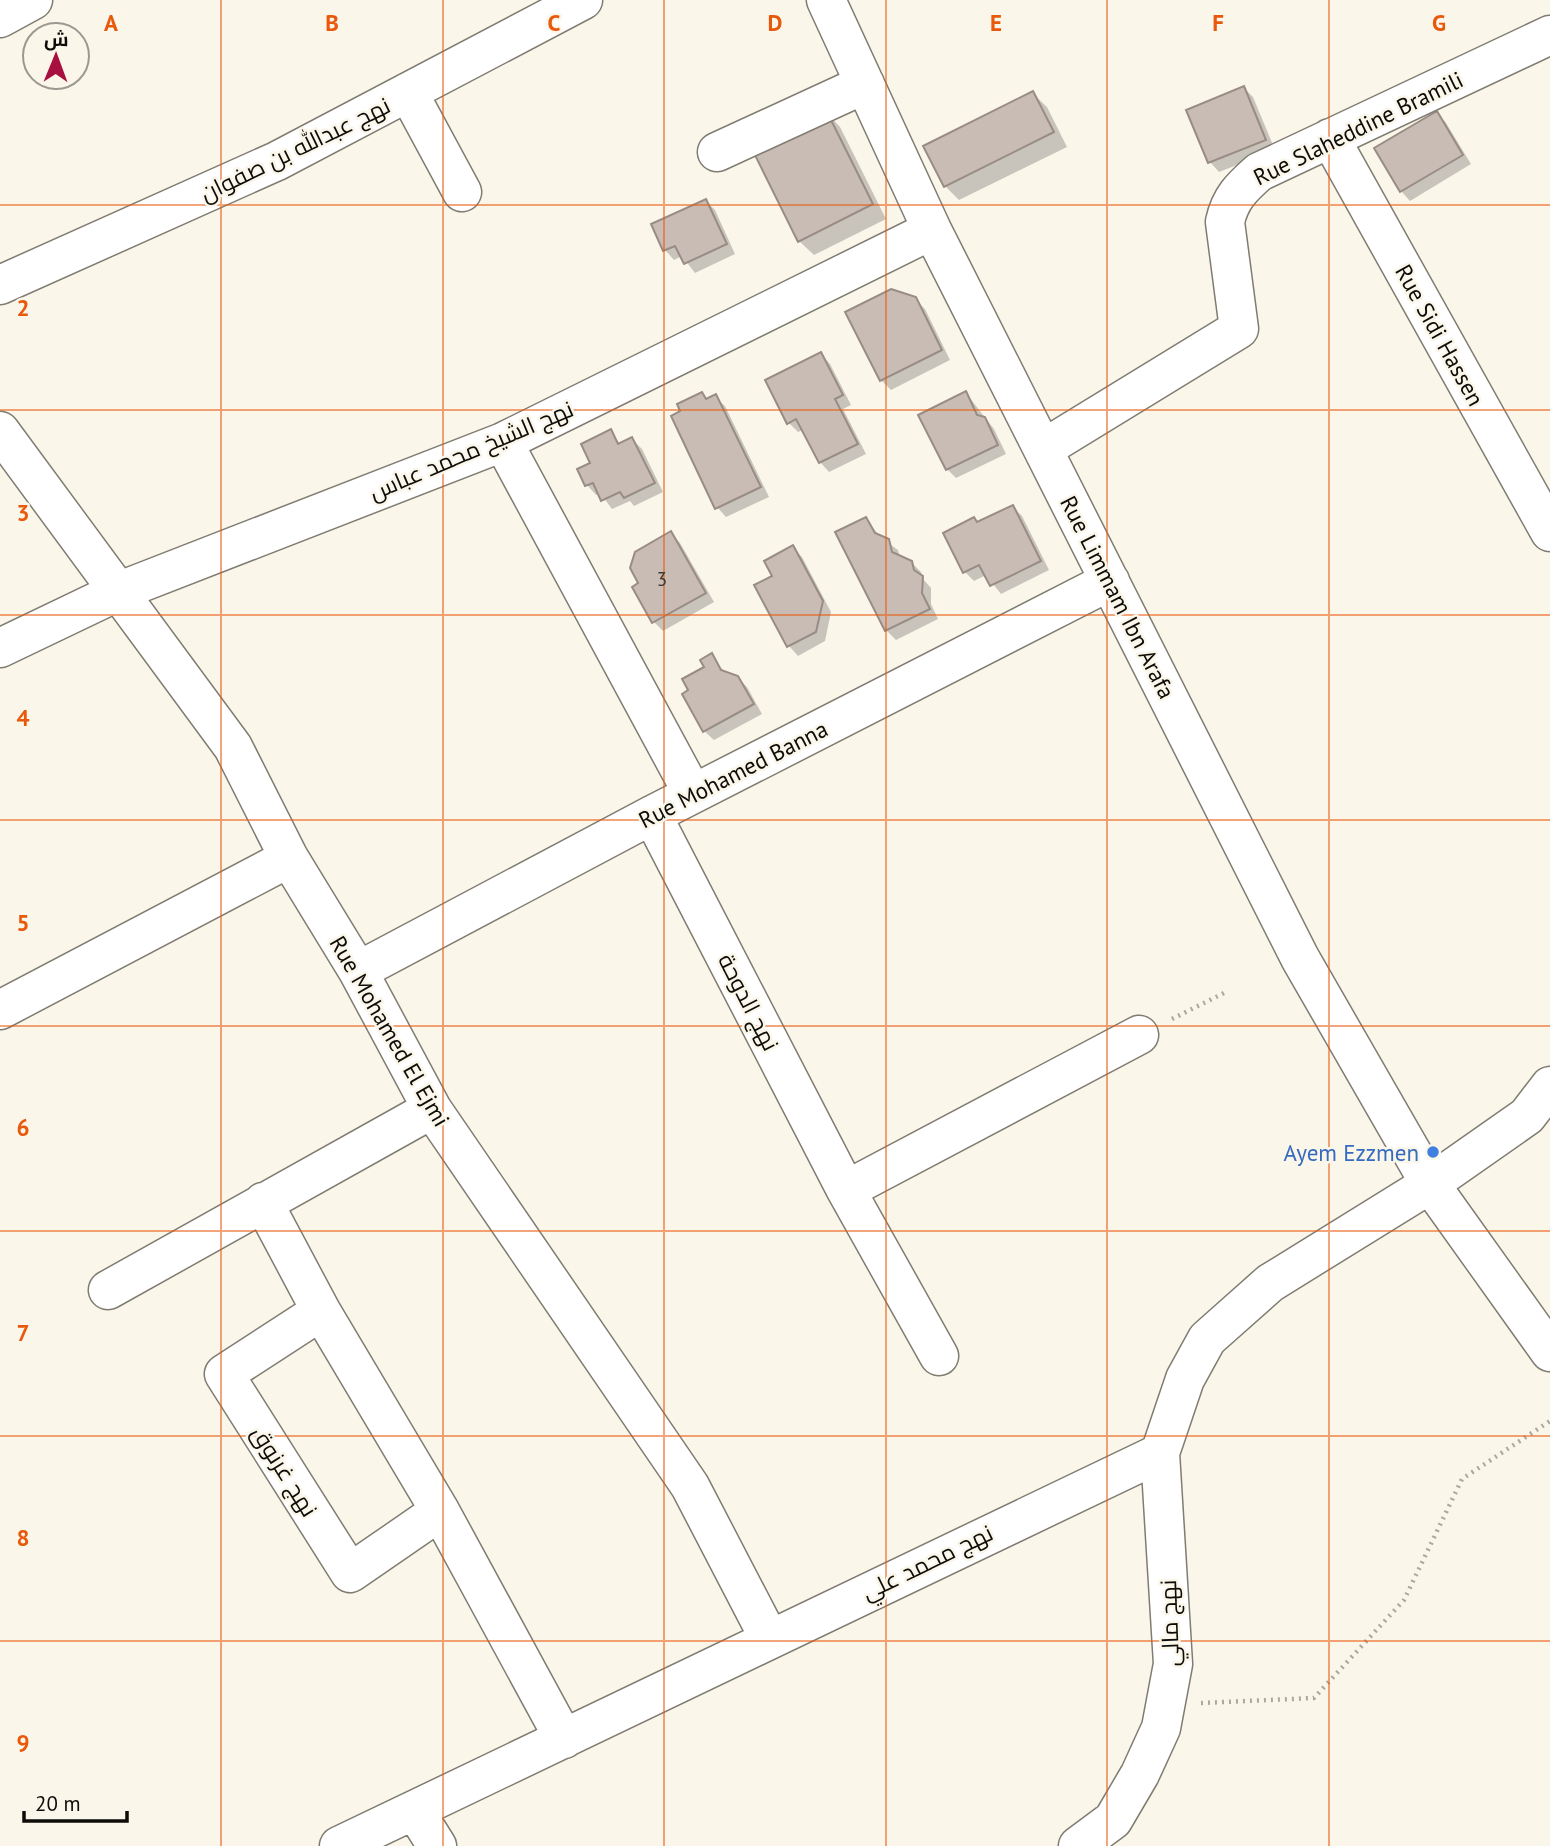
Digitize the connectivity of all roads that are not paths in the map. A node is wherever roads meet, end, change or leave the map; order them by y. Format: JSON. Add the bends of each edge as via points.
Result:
{"nodes":[{"id":1,"x":33,"y":0,"type":"edge"},
{"id":2,"x":583,"y":0,"type":"edge"},
{"id":3,"x":826,"y":0,"type":"edge"},
{"id":4,"x":0,"y":18,"type":"edge"},
{"id":5,"x":1550,"y":35,"type":"edge"},
{"id":6,"x":865,"y":84,"type":"junction"},
{"id":7,"x":408,"y":92,"type":"junction"},
{"id":8,"x":1330,"y":138,"type":"junction"},
{"id":9,"x":717,"y":152,"type":"dead end"},
{"id":10,"x":462,"y":192,"type":"dead end"},
{"id":11,"x":932,"y":230,"type":"junction"},
{"id":12,"x":0,"y":285,"type":"edge"},
{"id":13,"x":0,"y":430,"type":"edge"},
{"id":14,"x":503,"y":442,"type":"junction"},
{"id":15,"x":1043,"y":449,"type":"junction"},
{"id":16,"x":1550,"y":532,"type":"edge"},
{"id":17,"x":1110,"y":581,"type":"junction"},
{"id":18,"x":117,"y":592,"type":"junction"},
{"id":19,"x":0,"y":648,"type":"edge"},
{"id":20,"x":693,"y":794,"type":"junction"},
{"id":21,"x":652,"y":815,"type":"junction"},
{"id":22,"x":289,"y":858,"type":"junction"},
{"id":23,"x":358,"y":971,"type":"junction"},
{"id":24,"x":0,"y":1010,"type":"edge"},
{"id":25,"x":1139,"y":1035,"type":"road end"},
{"id":26,"x":1550,"y":1086,"type":"edge"},
{"id":27,"x":432,"y":1109,"type":"junction"},
{"id":28,"x":1430,"y":1184,"type":"junction"},
{"id":29,"x":846,"y":1190,"type":"junction"},
{"id":30,"x":263,"y":1202,"type":"junction"},
{"id":31,"x":108,"y":1290,"type":"dead end"},
{"id":32,"x":321,"y":1311,"type":"junction"},
{"id":33,"x":1550,"y":1352,"type":"edge"},
{"id":34,"x":939,"y":1356,"type":"dead end"},
{"id":35,"x":1160,"y":1453,"type":"junction"},
{"id":36,"x":440,"y":1511,"type":"junction"},
{"id":37,"x":769,"y":1639,"type":"junction"},
{"id":38,"x":564,"y":1739,"type":"junction"},
{"id":39,"x":415,"y":1811,"type":"junction"},
{"id":40,"x":1120,"y":1833,"type":"edge"},
{"id":41,"x":339,"y":1846,"type":"edge"},
{"id":42,"x":437,"y":1846,"type":"edge"},
{"id":43,"x":1077,"y":1846,"type":"edge"}],
"edges":[{"from":1,"to":4,"type":"street"},
{"from":2,"to":7,"type":"street","name":"نهج عبدالله بن صفوان"},
{"from":3,"to":6,"type":"street","name":"Rue Limmam Ibn Arafa"},
{"from":5,"to":8,"type":"street","name":"Rue Slaheddine Bramili"},
{"from":6,"to":9,"type":"street"},
{"from":6,"to":11,"type":"street","name":"Rue Limmam Ibn Arafa"},
{"from":7,"to":10,"type":"street"},
{"from":7,"to":12,"type":"street","name":"نهج عبدالله بن صفوان","via":[[277,161]]},
{"from":8,"to":15,"type":"street","name":"Rue Slaheddine Bramili","via":[[1259,172],[1228,205],[1225,222],[1239,329]]},
{"from":8,"to":16,"type":"street","name":"Rue Sidi Hassen"},
{"from":11,"to":14,"type":"street","name":"نهج الشيخ محمد عباس"},
{"from":11,"to":15,"type":"street","name":"Rue Limmam Ibn Arafa"},
{"from":13,"to":18,"type":"street","name":"Rue Mohamed El Ejmi"},
{"from":14,"to":18,"type":"street","name":"نهج الشيخ محمد عباس"},
{"from":14,"to":20,"type":"street"},
{"from":15,"to":17,"type":"street","name":"Rue Limmam Ibn Arafa"},
{"from":17,"to":20,"type":"street","name":"Rue Mohamed Banna"},
{"from":17,"to":28,"type":"street","name":"Rue Limmam Ibn Arafa","via":[[1300,958]]},
{"from":18,"to":19,"type":"street","name":"نهج الشيخ محمد عباس"},
{"from":18,"to":22,"type":"street","name":"Rue Mohamed El Ejmi","via":[[233,747]]},
{"from":20,"to":21,"type":"street","name":"Rue Mohamed Banna"},
{"from":21,"to":23,"type":"street","name":"Rue Mohamed Banna"},
{"from":21,"to":29,"type":"street","name":"نهج الدوحة"},
{"from":22,"to":23,"type":"street","name":"Rue Mohamed El Ejmi"},
{"from":22,"to":24,"type":"street"},
{"from":23,"to":27,"type":"street","name":"Rue Mohamed El Ejmi"},
{"from":25,"to":29,"type":"street"},
{"from":26,"to":28,"type":"street","via":[[1527,1116]]},
{"from":27,"to":30,"type":"street"},
{"from":27,"to":37,"type":"street","name":"Rue Mohamed El Ejmi","via":[[690,1486]]},
{"from":28,"to":33,"type":"street","name":"Rue Limmam Ibn Arafa"},
{"from":28,"to":35,"type":"street","via":[[1269,1283],[1207,1339],[1185,1378]]},
{"from":29,"to":34,"type":"street","name":"نهج الدوحة"},
{"from":30,"to":31,"type":"street"},
{"from":30,"to":32,"type":"street"},
{"from":32,"to":36,"type":"street"},
{"from":32,"to":36,"type":"street","name":"نهج غرنوق","via":[[224,1374],[350,1573]]},
{"from":35,"to":37,"type":"street","name":"نهج محمد علي"},
{"from":35,"to":40,"type":"street","name":"نهج مالي","via":[[1174,1664],[1161,1728]]},
{"from":36,"to":38,"type":"street"},
{"from":37,"to":38,"type":"street","name":"نهج محمد علي"},
{"from":38,"to":39,"type":"street","name":"نهج محمد علي"},
{"from":39,"to":41,"type":"street","name":"نهج محمد علي"},
{"from":39,"to":42,"type":"street"},
{"from":40,"to":43,"type":"street","name":"نهج مالي"}]}
